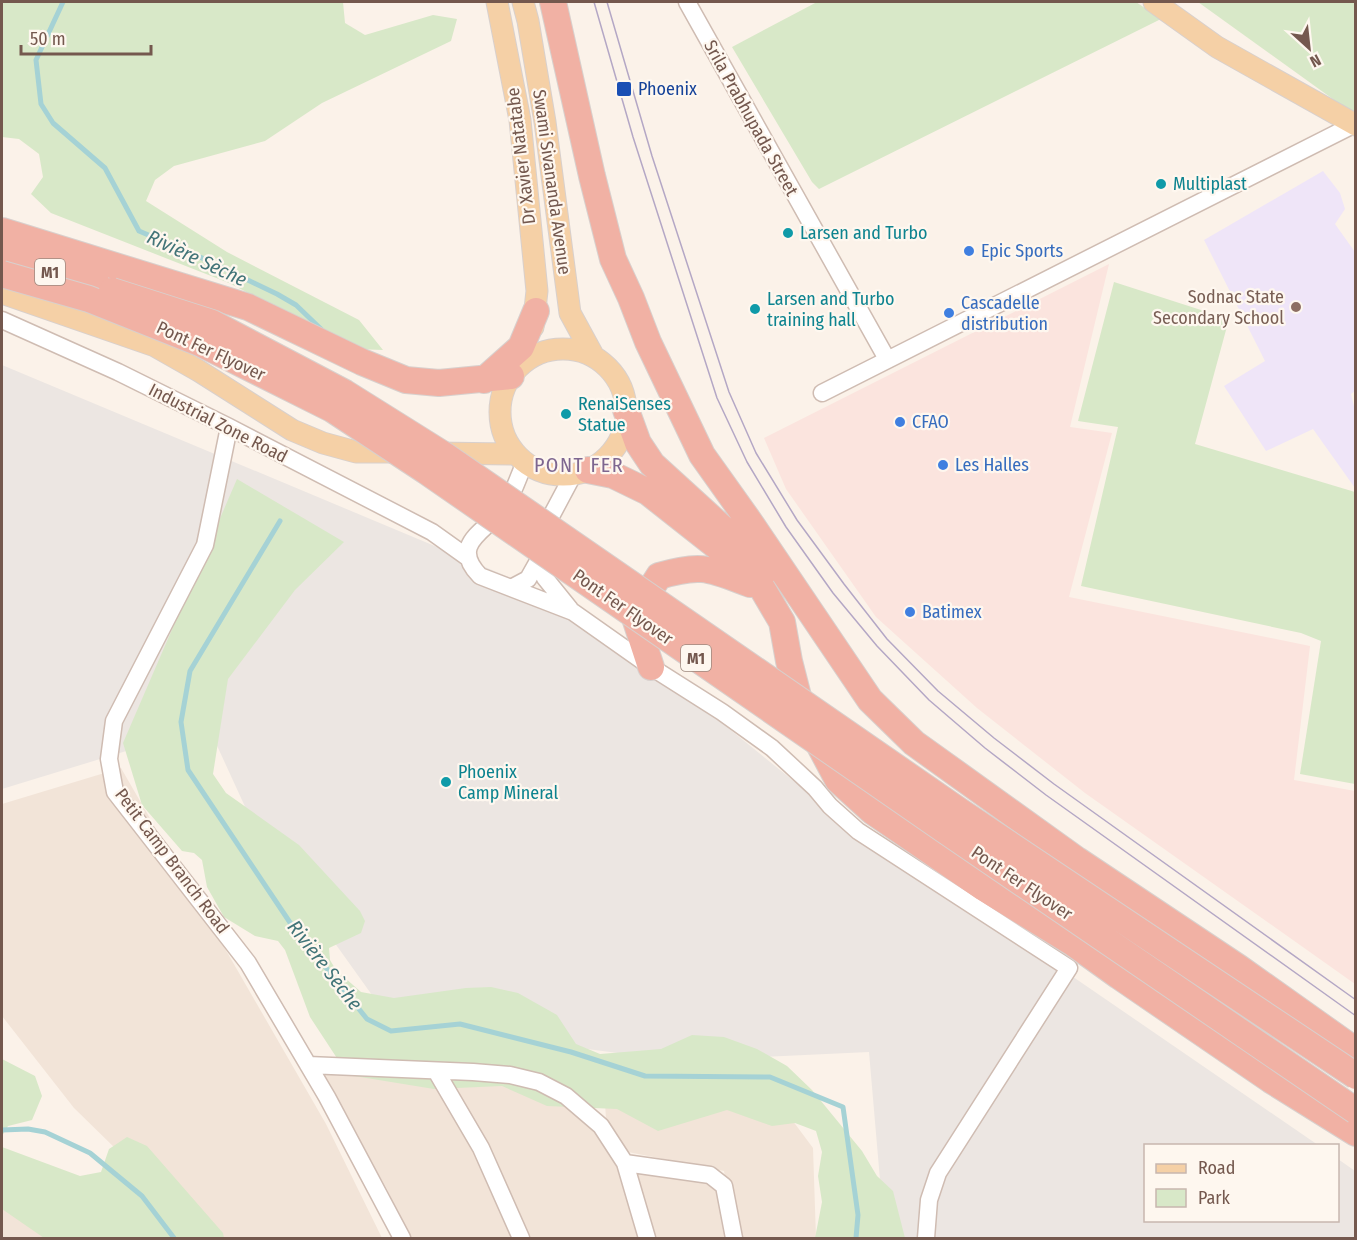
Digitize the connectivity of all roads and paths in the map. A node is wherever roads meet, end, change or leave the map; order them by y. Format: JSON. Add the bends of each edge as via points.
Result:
{"nodes":[{"id":1,"x":497,"y":2,"type":"edge"},
{"id":2,"x":523,"y":2,"type":"edge"},
{"id":3,"x":553,"y":2,"type":"edge"},
{"id":4,"x":687,"y":2,"type":"edge"},
{"id":5,"x":1162,"y":3,"type":"edge"},
{"id":6,"x":1355,"y":124,"type":"edge"},
{"id":7,"x":2,"y":231,"type":"edge"},
{"id":8,"x":2,"y":257,"type":"edge"},
{"id":9,"x":2,"y":274,"type":"edge"},
{"id":10,"x":2,"y":293,"type":"edge"},
{"id":11,"x":536,"y":311,"type":"junction"},
{"id":12,"x":2,"y":320,"type":"edge"},
{"id":13,"x":594,"y":357,"type":"junction"},
{"id":14,"x":887,"y":359,"type":"junction"},
{"id":15,"x":519,"y":368,"type":"junction"},
{"id":16,"x":483,"y":380,"type":"junction"},
{"id":17,"x":822,"y":393,"type":"dead end"},
{"id":18,"x":626,"y":410,"type":"junction"},
{"id":19,"x":229,"y":427,"type":"junction"},
{"id":20,"x":520,"y":458,"type":"junction"},
{"id":21,"x":580,"y":472,"type":"junction"},
{"id":22,"x":432,"y":532,"type":"junction"},
{"id":23,"x":476,"y":535,"type":"junction"},
{"id":24,"x":467,"y":557,"type":"junction"},
{"id":25,"x":537,"y":563,"type":"junction"},
{"id":26,"x":513,"y":587,"type":"junction"},
{"id":27,"x":762,"y":588,"type":"junction"},
{"id":28,"x":573,"y":612,"type":"junction"},
{"id":29,"x":828,"y":640,"type":"junction"},
{"id":30,"x":651,"y":667,"type":"junction"},
{"id":31,"x":1356,"y":1051,"type":"edge"},
{"id":32,"x":308,"y":1065,"type":"junction"},
{"id":33,"x":436,"y":1071,"type":"junction"},
{"id":34,"x":1356,"y":1076,"type":"edge"},
{"id":35,"x":1356,"y":1111,"type":"edge"},
{"id":36,"x":1356,"y":1133,"type":"edge"},
{"id":37,"x":625,"y":1163,"type":"junction"},
{"id":38,"x":402,"y":1239,"type":"edge"},
{"id":39,"x":521,"y":1239,"type":"edge"},
{"id":40,"x":647,"y":1239,"type":"edge"},
{"id":41,"x":734,"y":1239,"type":"edge"},
{"id":42,"x":926,"y":1239,"type":"edge"}],
"edges":[{"from":1,"to":11,"type":"main road","name":"Dr Xavier Natatabe","via":[[520,120]]},
{"from":2,"to":13,"type":"main road","name":"Swami Sivananda Avenue","via":[[546,133],[570,313]]},
{"from":3,"to":29,"type":"highway","via":[[613,259],[648,342],[702,455]]},
{"from":4,"to":14,"type":"street","name":"Srila Prabhupada Street"},
{"from":5,"to":6,"type":"main road","via":[[1217,47]]},
{"from":6,"to":14,"type":"street"},
{"from":7,"to":16,"type":"highway","via":[[248,307],[406,380]]},
{"from":8,"to":34,"type":"highway","name":"Pont Fer Flyover","number":"M1","bridge":true,"via":[[212,323],[345,393],[444,455],[958,810]]},
{"from":9,"to":35,"type":"highway","name":"Pont Fer Flyover","number":"M1","bridge":true,"via":[[89,298],[191,340],[332,409]]},
{"from":10,"to":20,"type":"main road","via":[[154,346],[292,430],[323,443],[356,452]]},
{"from":11,"to":15,"type":"main road","name":"Dr Xavier Natatabe"},
{"from":11,"to":16,"type":"highway","via":[[521,347]]},
{"from":12,"to":19,"type":"street","name":"Industrial Zone Road"},
{"from":13,"to":15,"type":"main road","via":[[566,349],[545,351]]},
{"from":13,"to":18,"type":"main road","via":[[618,380]]},
{"from":14,"to":17,"type":"street"},
{"from":15,"to":16,"type":"highway"},
{"from":15,"to":20,"type":"main road","via":[[502,395],[500,416],[504,436]]},
{"from":18,"to":21,"type":"main road","via":[[621,439],[609,456]]},
{"from":18,"to":29,"type":"highway","via":[[638,443],[652,464],[743,544]]},
{"from":19,"to":22,"type":"street","name":"Industrial Zone Road"},
{"from":19,"to":32,"type":"street","name":"Petit Camp Branch Road","via":[[205,545],[114,721],[109,759],[115,792],[248,963]]},
{"from":20,"to":21,"type":"main road","via":[[552,475]]},
{"from":20,"to":23,"type":"street","via":[[505,508]]},
{"from":21,"to":25,"type":"street","via":[[548,522]]},
{"from":21,"to":27,"type":"highway","via":[[613,475],[648,492]]},
{"from":22,"to":23,"type":"street"},
{"from":22,"to":24,"type":"street"},
{"from":23,"to":24,"type":"street"},
{"from":24,"to":26,"type":"street","via":[[480,576]]},
{"from":25,"to":26,"type":"street","via":[[528,579]]},
{"from":25,"to":28,"type":"street"},
{"from":26,"to":28,"type":"street"},
{"from":27,"to":30,"type":"highway","via":[[706,568],[682,569],[659,576],[634,615]]},
{"from":27,"to":36,"type":"highway","via":[[782,622],[802,712],[838,780],[872,811],[984,888],[1073,943],[1271,1080]]},
{"from":28,"to":30,"type":"street"},
{"from":29,"to":31,"type":"highway","via":[[870,700],[914,743]]},
{"from":30,"to":42,"type":"street","via":[[772,748],[858,831],[1069,968],[938,1173],[929,1200]]},
{"from":32,"to":33,"type":"street"},
{"from":32,"to":38,"type":"street","name":"Petit Camp Branch Road"},
{"from":33,"to":37,"type":"street","via":[[510,1075],[539,1082],[566,1096],[601,1126]]},
{"from":33,"to":39,"type":"street","via":[[481,1148]]},
{"from":37,"to":40,"type":"street"},
{"from":37,"to":41,"type":"street","via":[[710,1175],[724,1186]]}]}
